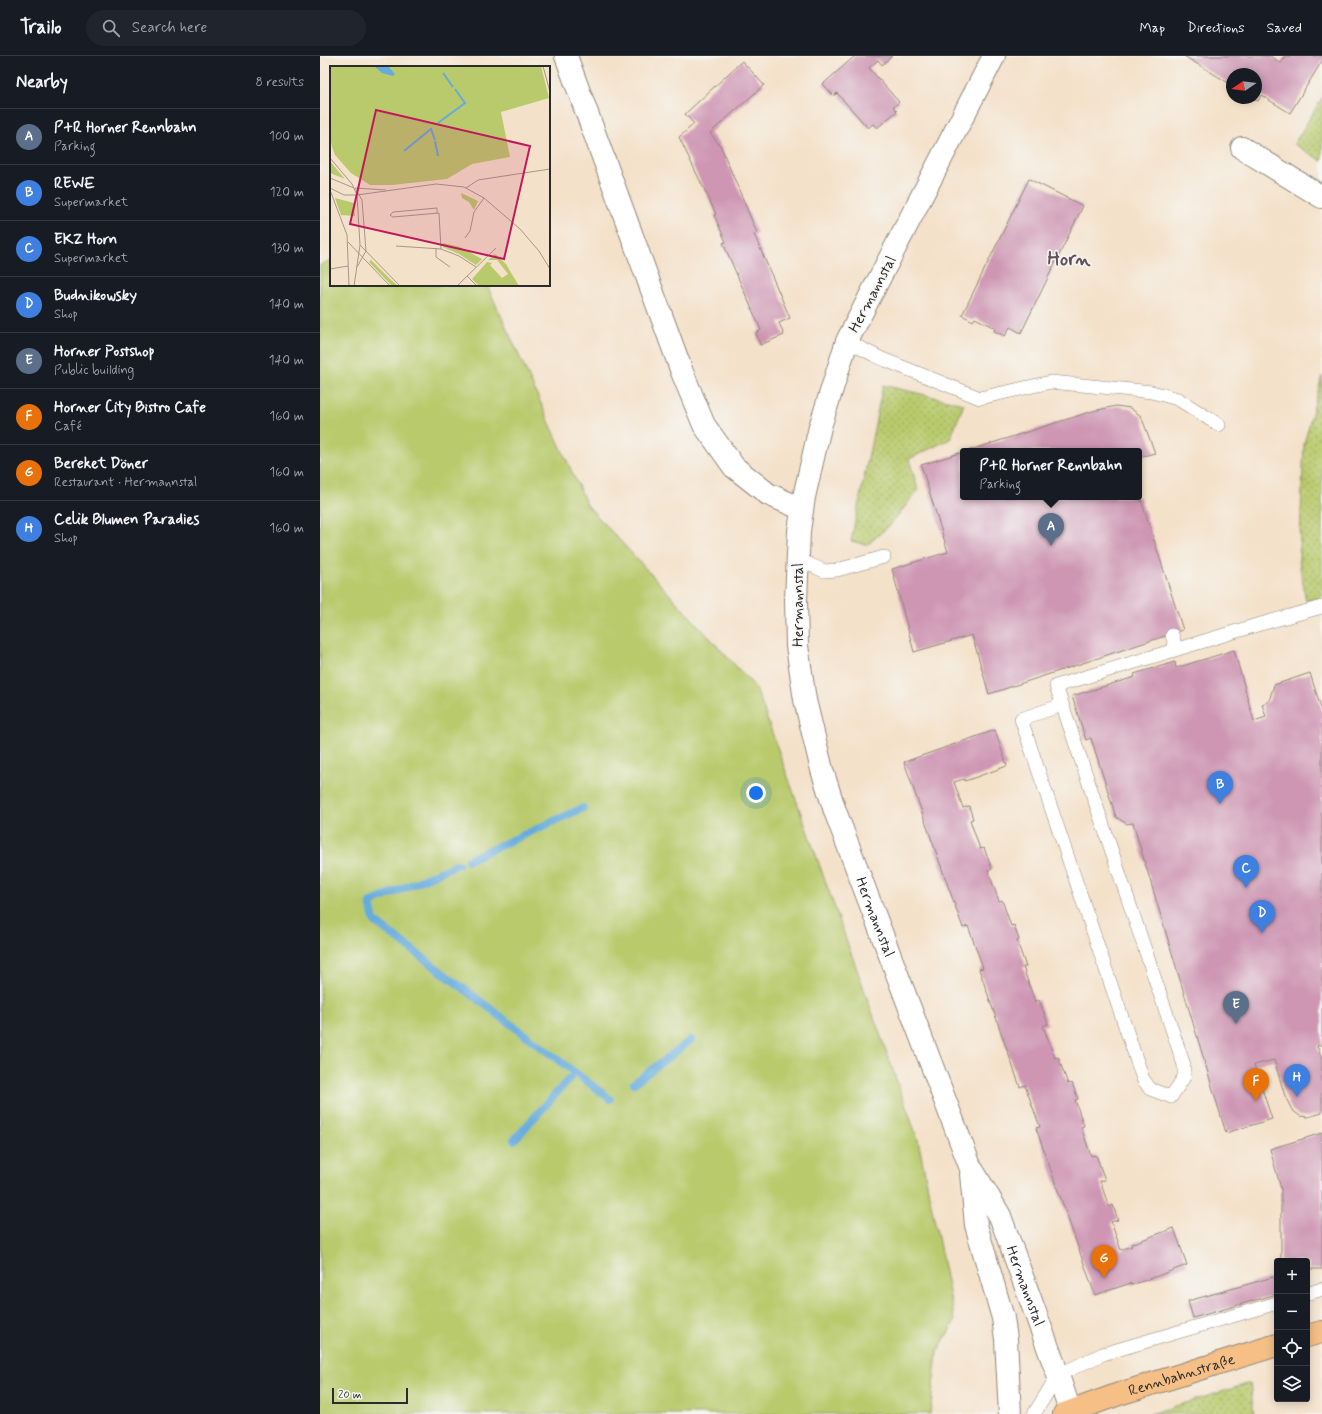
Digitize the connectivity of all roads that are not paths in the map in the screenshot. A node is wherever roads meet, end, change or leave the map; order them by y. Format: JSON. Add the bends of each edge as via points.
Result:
{"nodes":[{"id":1,"x":566,"y":56,"type":"edge"},
{"id":2,"x":994,"y":56,"type":"edge"},
{"id":3,"x":1242,"y":148,"type":"dead end"},
{"id":4,"x":1322,"y":197,"type":"edge"},
{"id":5,"x":847,"y":341,"type":"junction"},
{"id":6,"x":1219,"y":425,"type":"dead end"},
{"id":7,"x":802,"y":509,"type":"junction"},
{"id":8,"x":884,"y":557,"type":"dead end"},
{"id":9,"x":798,"y":559,"type":"junction"},
{"id":10,"x":1322,"y":608,"type":"edge"},
{"id":11,"x":1172,"y":635,"type":"dead end"},
{"id":12,"x":1176,"y":648,"type":"junction"},
{"id":13,"x":1062,"y":705,"type":"junction"},
{"id":14,"x":970,"y":1166,"type":"junction"},
{"id":15,"x":1322,"y":1290,"type":"edge"},
{"id":16,"x":1310,"y":1293,"type":"edge"},
{"id":17,"x":1274,"y":1304,"type":"edge"},
{"id":18,"x":1322,"y":1332,"type":"edge"},
{"id":19,"x":1310,"y":1335,"type":"edge"},
{"id":20,"x":1274,"y":1346,"type":"edge"},
{"id":21,"x":1058,"y":1375,"type":"junction"},
{"id":22,"x":1067,"y":1412,"type":"edge"},
{"id":23,"x":1010,"y":1414,"type":"edge"},
{"id":24,"x":1034,"y":1414,"type":"edge"}],
"edges":[{"from":1,"to":7,"type":"street","via":[[679,365],[704,425],[734,467],[768,494]]},
{"from":2,"to":5,"type":"street","name":"Hermannstal"},
{"from":3,"to":4,"type":"street"},
{"from":5,"to":6,"type":"lane","via":[[880,358],[980,398],[1051,382],[1152,392],[1178,399]]},
{"from":5,"to":7,"type":"street","name":"Hermannstal","via":[[820,427]]},
{"from":7,"to":9,"type":"street","name":"Hermannstal"},
{"from":8,"to":9,"type":"lane","via":[[824,571]]},
{"from":9,"to":14,"type":"street","name":"Hermannstal","via":[[798,652],[805,700],[822,770],[873,914]]},
{"from":10,"to":12,"type":"lane"},
{"from":11,"to":12,"type":"lane"},
{"from":12,"to":13,"type":"lane","via":[[1056,686]]},
{"from":13,"to":13,"type":"lane","via":[[1184,1065],[1184,1078],[1172,1097],[1150,1089],[1143,1079],[1021,720]]},
{"from":14,"to":21,"type":"street","name":"Hermannstal","via":[[1000,1216]]},
{"from":14,"to":23,"type":"street","name":"Hermannstal","via":[[976,1225],[1003,1318]]},
{"from":15,"to":16,"type":"lane"},
{"from":17,"to":21,"type":"lane","via":[[1113,1351]]},
{"from":18,"to":19,"type":"main road"},
{"from":20,"to":22,"type":"main road","name":"Rennbahnstraße"},
{"from":21,"to":22,"type":"street","name":"Hermannstal"},
{"from":21,"to":24,"type":"lane"}]}
